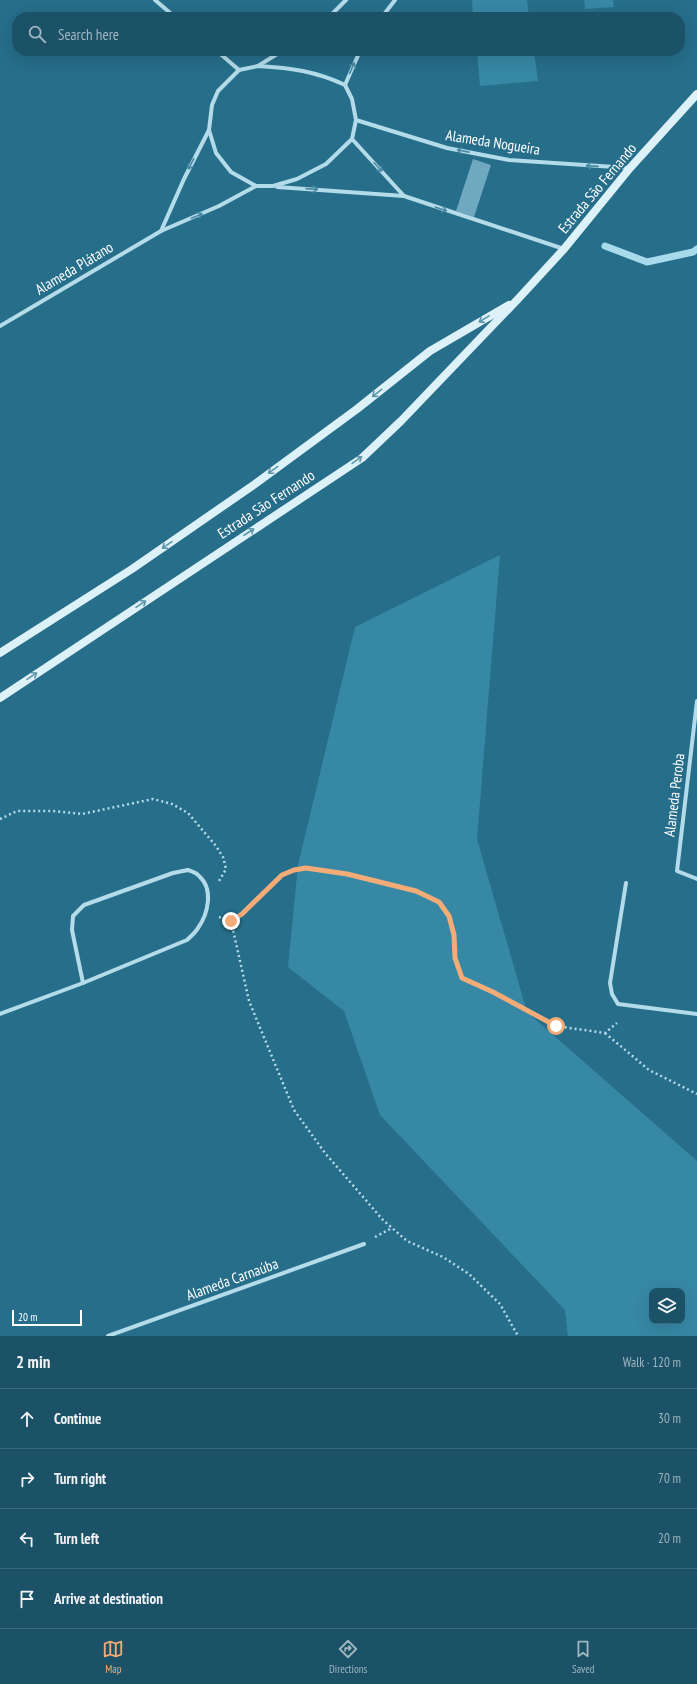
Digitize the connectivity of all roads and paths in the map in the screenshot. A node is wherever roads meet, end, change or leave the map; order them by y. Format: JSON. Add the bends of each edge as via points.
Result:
{"nodes":[{"id":1,"x":155,"y":0,"type":"edge"},
{"id":2,"x":346,"y":0,"type":"edge"},
{"id":3,"x":395,"y":0,"type":"edge"},
{"id":4,"x":169,"y":12,"type":"edge"},
{"id":5,"x":334,"y":12,"type":"edge"},
{"id":6,"x":386,"y":12,"type":"edge"},
{"id":7,"x":222,"y":56,"type":"edge"},
{"id":8,"x":274,"y":56,"type":"edge"},
{"id":9,"x":358,"y":56,"type":"edge"},
{"id":10,"x":258,"y":66,"type":"junction"},
{"id":11,"x":240,"y":70,"type":"junction"},
{"id":12,"x":345,"y":85,"type":"junction"},
{"id":13,"x":697,"y":94,"type":"edge"},
{"id":14,"x":356,"y":120,"type":"junction"},
{"id":15,"x":209,"y":130,"type":"junction"},
{"id":16,"x":352,"y":139,"type":"junction"},
{"id":17,"x":630,"y":168,"type":"junction"},
{"id":18,"x":256,"y":186,"type":"junction"},
{"id":19,"x":273,"y":186,"type":"junction"},
{"id":20,"x":404,"y":196,"type":"junction"},
{"id":21,"x":161,"y":231,"type":"junction"},
{"id":22,"x":564,"y":249,"type":"junction"},
{"id":23,"x":518,"y":299,"type":"junction"},
{"id":24,"x":0,"y":326,"type":"edge"},
{"id":25,"x":0,"y":653,"type":"edge"},
{"id":26,"x":0,"y":698,"type":"edge"},
{"id":27,"x":697,"y":701,"type":"edge"},
{"id":28,"x":0,"y":819,"type":"edge"},
{"id":29,"x":697,"y":879,"type":"edge"},
{"id":30,"x":626,"y":883,"type":"dead end"},
{"id":31,"x":209,"y":898,"type":"junction"},
{"id":32,"x":205,"y":914,"type":"junction"},
{"id":33,"x":231,"y":921,"type":"junction"},
{"id":34,"x":82,"y":983,"type":"junction"},
{"id":35,"x":0,"y":1014,"type":"edge"},
{"id":36,"x":697,"y":1014,"type":"edge"},
{"id":37,"x":616,"y":1023,"type":"dead end"},
{"id":38,"x":605,"y":1033,"type":"junction"},
{"id":39,"x":697,"y":1094,"type":"edge"},
{"id":40,"x":392,"y":1228,"type":"junction"},
{"id":41,"x":364,"y":1244,"type":"joint"},
{"id":42,"x":108,"y":1336,"type":"edge"},
{"id":43,"x":518,"y":1336,"type":"edge"}],
"edges":[{"from":1,"to":4,"type":"street"},
{"from":2,"to":5,"type":"street"},
{"from":3,"to":6,"type":"street"},
{"from":7,"to":11,"type":"street"},
{"from":8,"to":10,"type":"street"},
{"from":12,"to":9,"type":"street","one_way":true},
{"from":10,"to":11,"type":"street"},
{"from":10,"to":12,"type":"street","via":[[303,70],[323,75]]},
{"from":11,"to":15,"type":"street","via":[[218,91],[212,105]]},
{"from":12,"to":14,"type":"street","via":[[352,99]]},
{"from":13,"to":17,"type":"main road","name":"Estrada São Fernando"},
{"from":14,"to":16,"type":"street"},
{"from":17,"to":14,"type":"street","name":"Alameda Nogueira","one_way":true,"via":[[509,160],[447,148]]},
{"from":15,"to":18,"type":"street","via":[[216,153],[231,172]]},
{"from":15,"to":21,"type":"street","one_way":true},
{"from":16,"to":19,"type":"street","via":[[326,164],[297,179]]},
{"from":16,"to":20,"type":"street","one_way":true},
{"from":17,"to":22,"type":"main road","name":"Estrada São Fernando"},
{"from":18,"to":19,"type":"street"},
{"from":21,"to":18,"type":"street","name":"Alameda Plátano","one_way":true,"via":[[219,206]]},
{"from":19,"to":20,"type":"street","one_way":true},
{"from":20,"to":22,"type":"street","one_way":true},
{"from":21,"to":24,"type":"street","name":"Alameda Plátano"},
{"from":22,"to":23,"type":"main road","name":"Estrada São Fernando"},
{"from":23,"to":25,"type":"main road","name":"Estrada São Fernando","one_way":true,"via":[[430,352],[255,484],[132,569]]},
{"from":26,"to":23,"type":"main road","name":"Estrada São Fernando","one_way":true,"via":[[362,458]]},
{"from":27,"to":29,"type":"street","name":"Alameda Peroba","via":[[677,871]]},
{"from":28,"to":31,"type":"path","via":[[18,811],[82,814],[153,799],[172,804],[188,813],[223,857],[226,870]]},
{"from":30,"to":36,"type":"street","via":[[610,983],[612,994],[618,1004]]},
{"from":31,"to":32,"type":"street"},
{"from":31,"to":34,"type":"street","via":[[206,886],[199,875],[188,870],[84,905],[73,916],[72,930]]},
{"from":32,"to":33,"type":"path"},
{"from":32,"to":34,"type":"street","via":[[198,929],[187,940]]},
{"from":33,"to":38,"type":"path","via":[[242,914],[282,875],[306,868],[347,874],[416,891],[439,902],[449,916],[454,935],[455,958],[462,978],[556,1026]]},
{"from":33,"to":40,"type":"path","via":[[250,1001],[294,1110],[324,1152]]},
{"from":34,"to":35,"type":"street"},
{"from":37,"to":38,"type":"path"},
{"from":38,"to":39,"type":"path","via":[[649,1070]]},
{"from":40,"to":41,"type":"path"},
{"from":40,"to":43,"type":"path","via":[[407,1241],[443,1257],[469,1274],[500,1304]]},
{"from":41,"to":42,"type":"street","name":"Alameda Carnaúba"}]}
